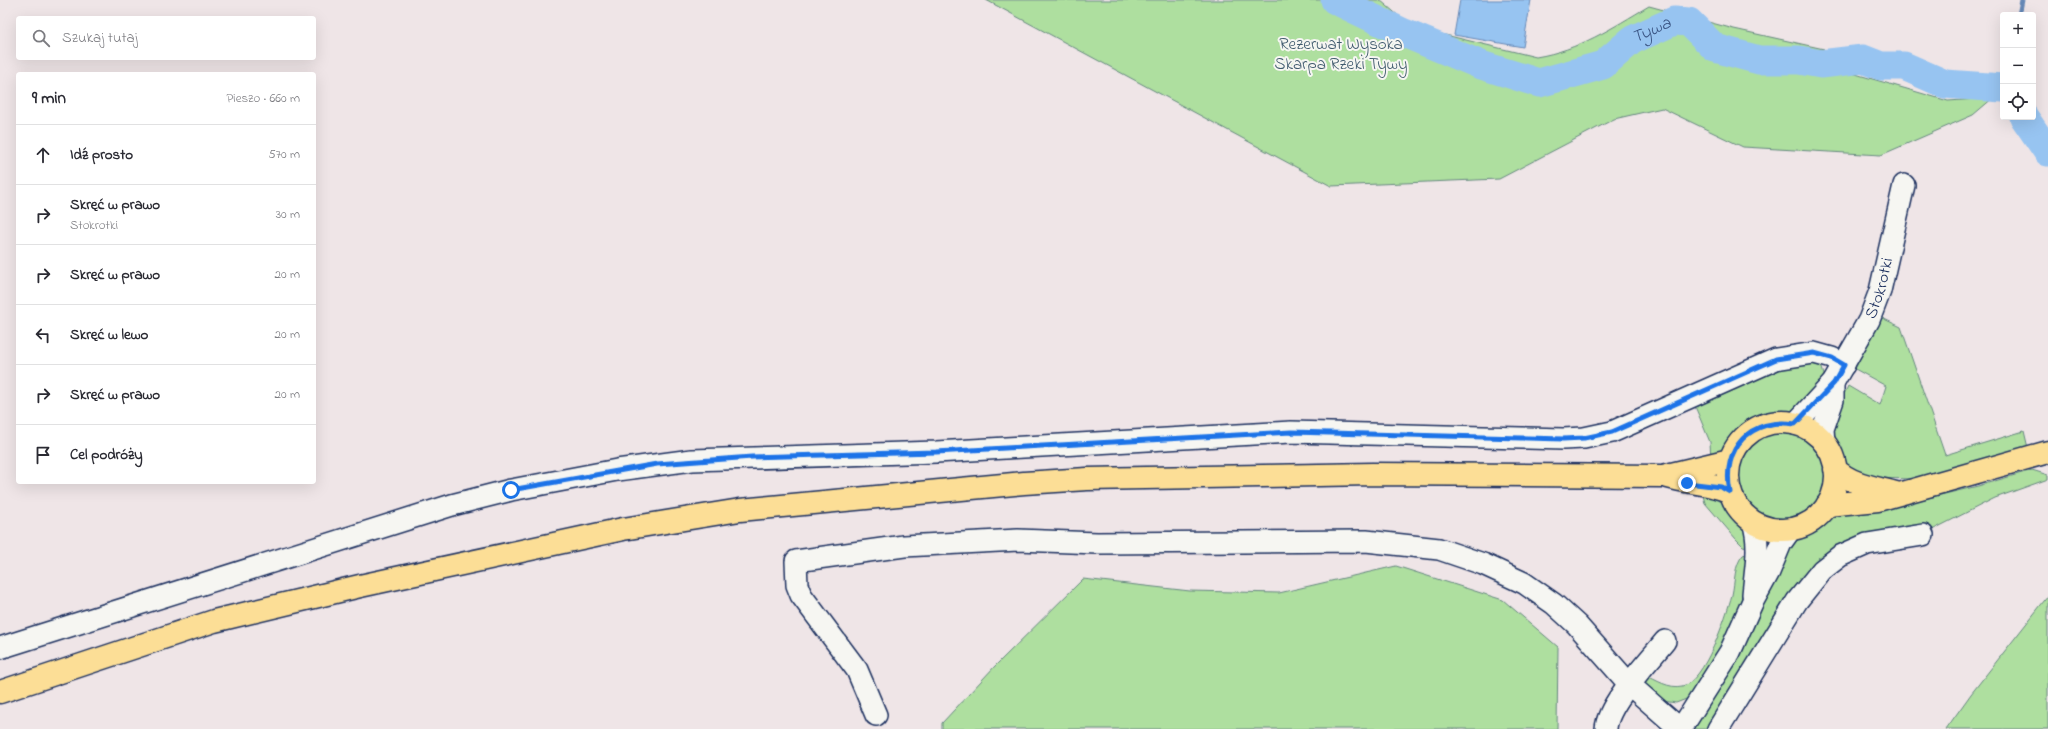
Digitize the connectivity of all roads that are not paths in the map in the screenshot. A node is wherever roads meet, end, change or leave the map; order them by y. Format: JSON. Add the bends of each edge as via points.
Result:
{"nodes":[{"id":1,"x":1904,"y":185,"type":"dead end"},
{"id":2,"x":1844,"y":365,"type":"junction"},
{"id":3,"x":1834,"y":383,"type":"junction"},
{"id":4,"x":1795,"y":424,"type":"junction"},
{"id":5,"x":1824,"y":443,"type":"junction"},
{"id":6,"x":2048,"y":452,"type":"edge"},
{"id":7,"x":1730,"y":460,"type":"junction"},
{"id":8,"x":1835,"y":469,"type":"junction"},
{"id":9,"x":1663,"y":476,"type":"junction"},
{"id":10,"x":1730,"y":492,"type":"junction"},
{"id":11,"x":1900,"y":494,"type":"junction"},
{"id":12,"x":1827,"y":505,"type":"junction"},
{"id":13,"x":1753,"y":522,"type":"junction"},
{"id":14,"x":1791,"y":529,"type":"junction"},
{"id":15,"x":1923,"y":535,"type":"dead end"},
{"id":16,"x":1752,"y":603,"type":"junction"},
{"id":17,"x":1665,"y":641,"type":"dead end"},
{"id":18,"x":0,"y":648,"type":"edge"},
{"id":19,"x":1630,"y":685,"type":"junction"},
{"id":20,"x":0,"y":692,"type":"edge"},
{"id":21,"x":876,"y":715,"type":"dead end"},
{"id":22,"x":1606,"y":729,"type":"edge"},
{"id":23,"x":1680,"y":729,"type":"edge"},
{"id":24,"x":1718,"y":729,"type":"edge"}],
"edges":[{"from":1,"to":2,"type":"street","name":"Stokrotki","via":[[1880,291],[1869,320]]},
{"from":2,"to":3,"type":"street","name":"Stokrotki"},
{"from":2,"to":18,"type":"street","via":[[1832,358],[1814,353],[1776,359],[1612,432],[1584,438],[1291,432],[936,452],[752,457],[651,465],[511,490],[452,505]]},
{"from":3,"to":4,"type":"street","name":"Stokrotki"},
{"from":3,"to":5,"type":"street","name":"Stokrotki","via":[[1833,400],[1823,429]]},
{"from":4,"to":5,"type":"main road","via":[[1806,428]]},
{"from":4,"to":7,"type":"main road","via":[[1777,422],[1751,432],[1738,444]]},
{"from":5,"to":8,"type":"main road"},
{"from":6,"to":11,"type":"main road"},
{"from":7,"to":9,"type":"main road"},
{"from":7,"to":10,"type":"main road"},
{"from":8,"to":11,"type":"main road","via":[[1860,484]]},
{"from":8,"to":12,"type":"main road","via":[[1834,488]]},
{"from":9,"to":10,"type":"main road","via":[[1687,483],[1721,487]]},
{"from":9,"to":20,"type":"main road","via":[[1372,474],[1087,479],[740,510],[623,530],[360,586],[214,621]]},
{"from":10,"to":13,"type":"main road","via":[[1739,509]]},
{"from":11,"to":12,"type":"main road","via":[[1878,500]]},
{"from":12,"to":14,"type":"main road","via":[[1812,521]]},
{"from":13,"to":14,"type":"main road","via":[[1776,530]]},
{"from":13,"to":16,"type":"street","via":[[1758,549]]},
{"from":14,"to":16,"type":"street","via":[[1781,543]]},
{"from":15,"to":24,"type":"street","via":[[1867,544],[1840,556],[1822,570],[1797,601]]},
{"from":16,"to":23,"type":"street","via":[[1730,652]]},
{"from":17,"to":19,"type":"street"},
{"from":19,"to":21,"type":"street","via":[[1577,625],[1554,604],[1524,583],[1483,564],[1439,549],[1366,541],[1097,543],[1018,540],[904,546],[796,561],[797,585],[801,595],[857,670]]},
{"from":19,"to":22,"type":"street","via":[[1614,704],[1606,722]]},
{"from":19,"to":23,"type":"street"}]}
